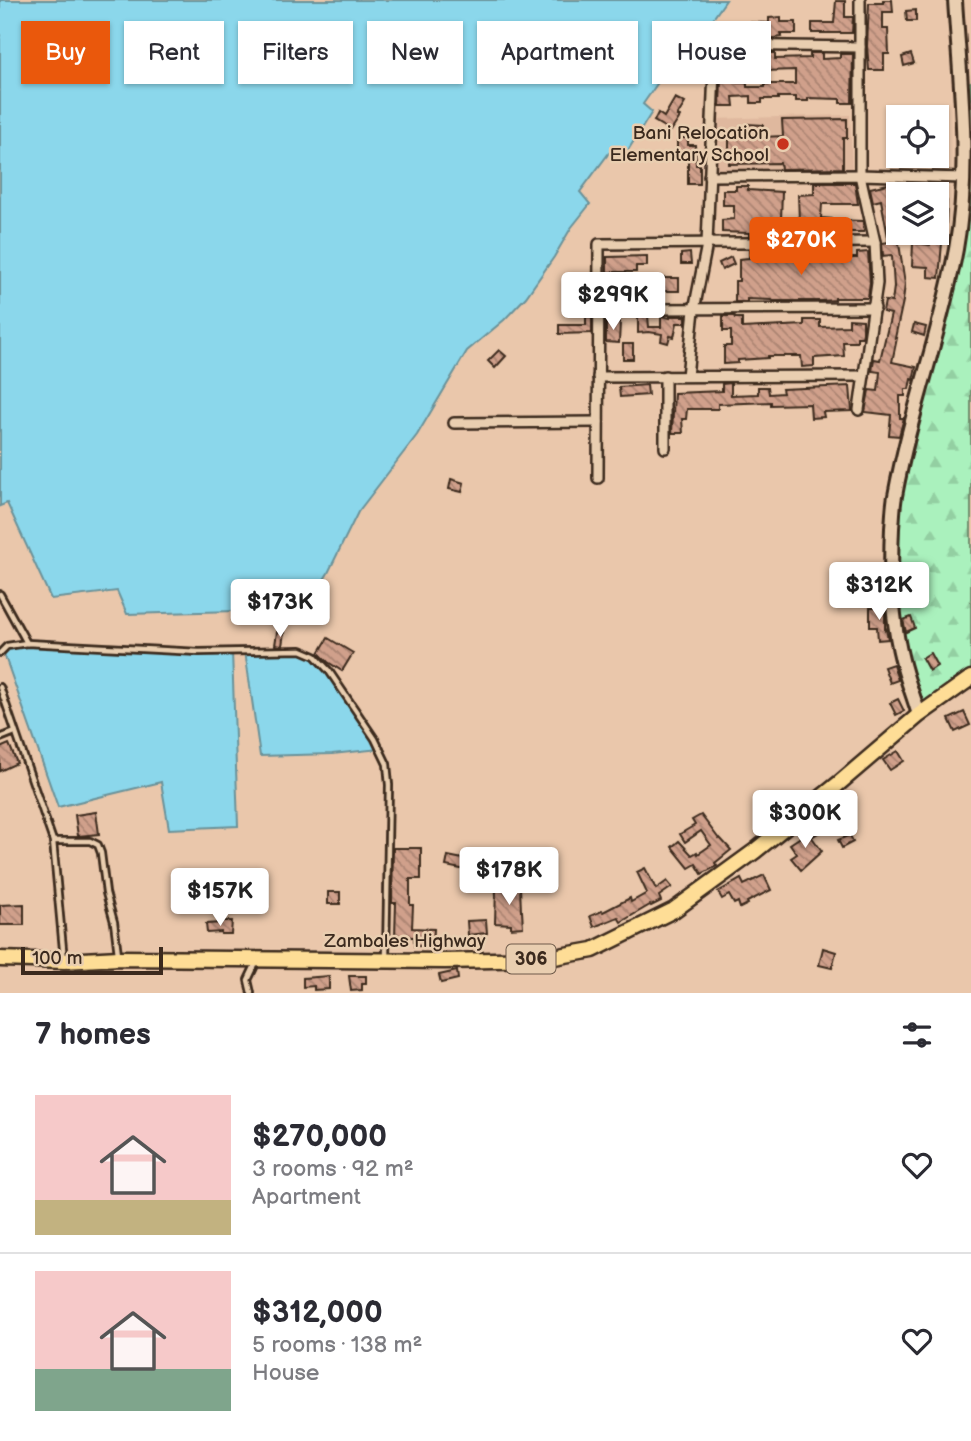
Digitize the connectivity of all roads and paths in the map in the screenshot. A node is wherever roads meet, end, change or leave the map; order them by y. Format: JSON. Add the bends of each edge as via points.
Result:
{"nodes":[{"id":1,"x":860,"y":0,"type":"edge"},
{"id":2,"x":955,"y":0,"type":"edge"},
{"id":3,"x":860,"y":47,"type":"junction"},
{"id":4,"x":709,"y":176,"type":"junction"},
{"id":5,"x":860,"y":176,"type":"junction"},
{"id":6,"x":963,"y":177,"type":"junction"},
{"id":7,"x":875,"y":242,"type":"junction"},
{"id":8,"x":707,"y":244,"type":"junction"},
{"id":9,"x":875,"y":308,"type":"junction"},
{"id":10,"x":643,"y":309,"type":"dead end"},
{"id":11,"x":694,"y":310,"type":"junction"},
{"id":12,"x":665,"y":376,"type":"junction"},
{"id":13,"x":687,"y":376,"type":"junction"},
{"id":14,"x":864,"y":376,"type":"junction"},
{"id":15,"x":598,"y":377,"type":"junction"},
{"id":16,"x":859,"y":410,"type":"dead end"},
{"id":17,"x":598,"y":422,"type":"junction"},
{"id":18,"x":454,"y":423,"type":"dead end"},
{"id":19,"x":666,"y":448,"type":"dead end"},
{"id":20,"x":598,"y":478,"type":"dead end"},
{"id":21,"x":0,"y":594,"type":"edge"},
{"id":22,"x":27,"y":643,"type":"junction"},
{"id":23,"x":0,"y":653,"type":"edge"},
{"id":24,"x":971,"y":678,"type":"edge"},
{"id":25,"x":0,"y":687,"type":"edge"},
{"id":26,"x":919,"y":715,"type":"junction"},
{"id":27,"x":15,"y":732,"type":"junction"},
{"id":28,"x":0,"y":738,"type":"edge"},
{"id":29,"x":53,"y":841,"type":"junction"},
{"id":30,"x":119,"y":958,"type":"junction"},
{"id":31,"x":0,"y":960,"type":"edge"},
{"id":32,"x":386,"y":960,"type":"junction"},
{"id":33,"x":64,"y":961,"type":"junction"},
{"id":34,"x":258,"y":961,"type":"junction"},
{"id":35,"x":251,"y":993,"type":"edge"}],
"edges":[{"from":1,"to":3,"type":"street"},
{"from":2,"to":6,"type":"street"},
{"from":3,"to":4,"type":"street","via":[[715,45]]},
{"from":3,"to":5,"type":"street"},
{"from":4,"to":5,"type":"street"},
{"from":4,"to":8,"type":"street"},
{"from":5,"to":6,"type":"street"},
{"from":5,"to":7,"type":"street"},
{"from":6,"to":26,"type":"street","via":[[956,247],[894,498],[895,623]]},
{"from":7,"to":8,"type":"street"},
{"from":7,"to":9,"type":"street"},
{"from":8,"to":11,"type":"street"},
{"from":8,"to":15,"type":"street","via":[[598,244]]},
{"from":9,"to":11,"type":"street"},
{"from":9,"to":14,"type":"street"},
{"from":10,"to":11,"type":"street"},
{"from":11,"to":13,"type":"street"},
{"from":12,"to":13,"type":"street"},
{"from":12,"to":15,"type":"street"},
{"from":12,"to":19,"type":"street"},
{"from":13,"to":14,"type":"street"},
{"from":14,"to":16,"type":"street"},
{"from":15,"to":17,"type":"street"},
{"from":17,"to":18,"type":"street"},
{"from":17,"to":20,"type":"street"},
{"from":21,"to":22,"type":"lane"},
{"from":22,"to":23,"type":"lane","via":[[7,646]]},
{"from":22,"to":32,"type":"lane","via":[[199,652],[301,650],[315,656],[376,739],[387,764]]},
{"from":24,"to":26,"type":"main road","name":"Zambales Highway","number":"306"},
{"from":25,"to":27,"type":"lane"},
{"from":26,"to":32,"type":"main road","name":"Zambales Highway","number":"306","via":[[817,801],[674,910],[593,950],[543,959]]},
{"from":27,"to":28,"type":"lane"},
{"from":27,"to":29,"type":"lane"},
{"from":29,"to":30,"type":"lane","via":[[98,845]]},
{"from":29,"to":33,"type":"lane"},
{"from":30,"to":33,"type":"main road","name":"Zambales Highway","number":"306"},
{"from":30,"to":34,"type":"main road","name":"Zambales Highway","number":"306"},
{"from":31,"to":33,"type":"main road","name":"Zambales Highway","number":"306"},
{"from":32,"to":34,"type":"main road","name":"Zambales Highway","number":"306"},
{"from":34,"to":35,"type":"lane","via":[[248,980]]}]}
